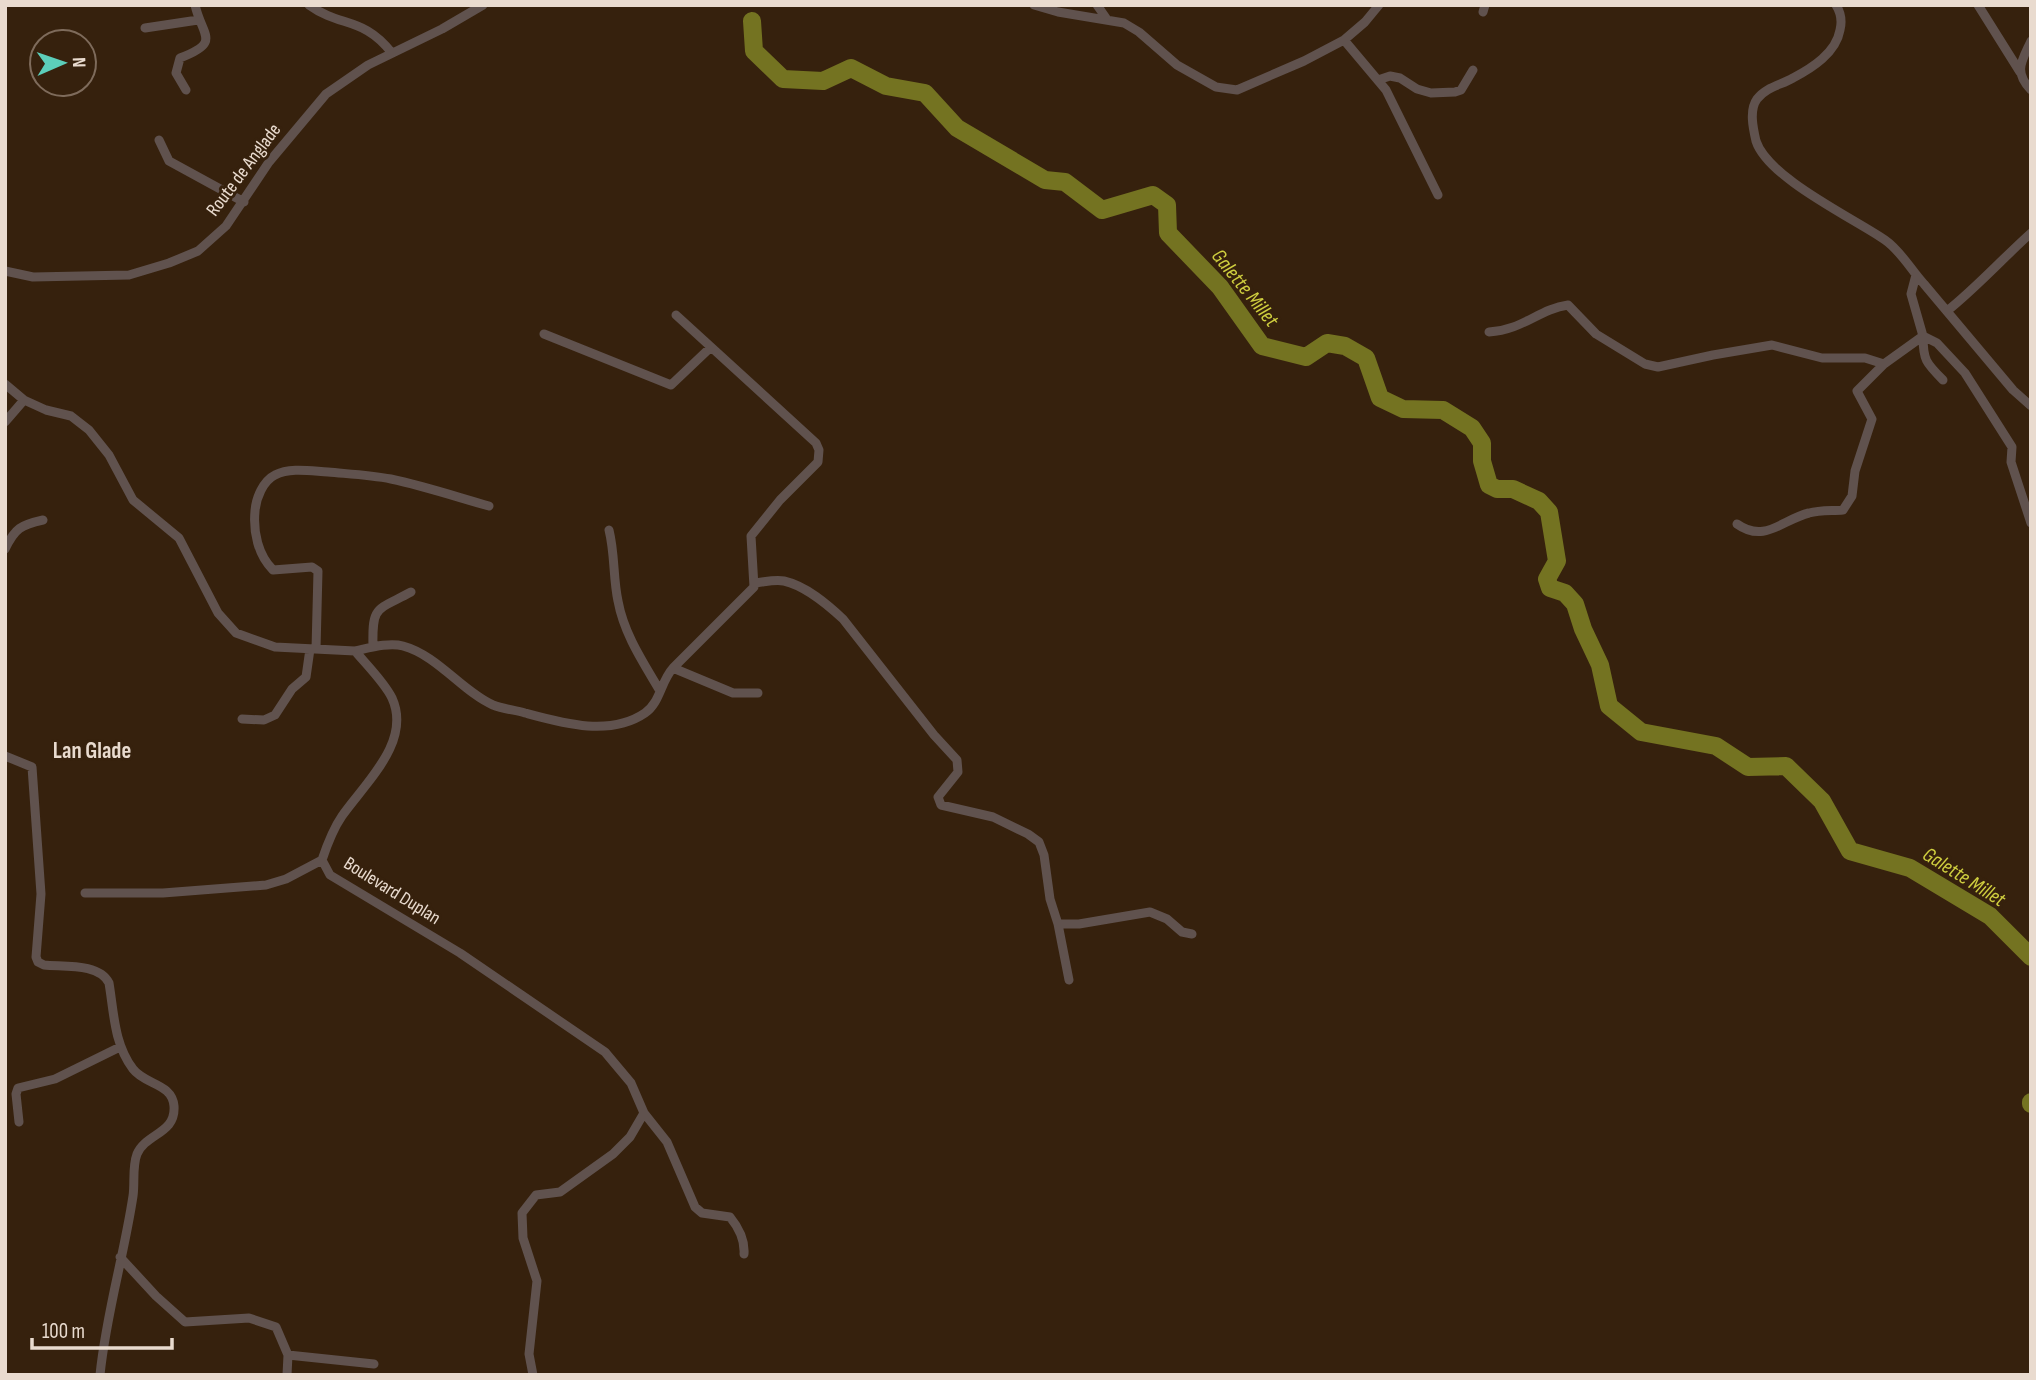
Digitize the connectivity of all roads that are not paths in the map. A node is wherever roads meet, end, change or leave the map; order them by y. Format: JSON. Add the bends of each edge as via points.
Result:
{"nodes":[{"id":1,"x":195,"y":5,"type":"edge"},
{"id":2,"x":309,"y":5,"type":"edge"},
{"id":3,"x":484,"y":5,"type":"edge"},
{"id":4,"x":1034,"y":5,"type":"edge"},
{"id":5,"x":1097,"y":5,"type":"edge"},
{"id":6,"x":1379,"y":5,"type":"edge"},
{"id":7,"x":1836,"y":5,"type":"edge"},
{"id":8,"x":1978,"y":5,"type":"edge"},
{"id":9,"x":1106,"y":19,"type":"junction"},
{"id":10,"x":198,"y":20,"type":"junction"},
{"id":11,"x":145,"y":28,"type":"dead end"},
{"id":12,"x":1344,"y":40,"type":"junction"},
{"id":13,"x":2031,"y":41,"type":"edge"},
{"id":14,"x":392,"y":53,"type":"junction"},
{"id":15,"x":1473,"y":70,"type":"dead end"},
{"id":16,"x":2020,"y":72,"type":"junction"},
{"id":17,"x":1378,"y":80,"type":"junction"},
{"id":18,"x":186,"y":90,"type":"dead end"},
{"id":19,"x":2031,"y":90,"type":"edge"},
{"id":20,"x":159,"y":140,"type":"dead end"},
{"id":21,"x":1438,"y":195,"type":"dead end"},
{"id":22,"x":244,"y":202,"type":"junction"},
{"id":23,"x":2031,"y":233,"type":"edge"},
{"id":24,"x":5,"y":271,"type":"edge"},
{"id":25,"x":1916,"y":275,"type":"junction"},
{"id":26,"x":1947,"y":311,"type":"junction"},
{"id":27,"x":676,"y":315,"type":"dead end"},
{"id":28,"x":1489,"y":332,"type":"dead end"},
{"id":29,"x":544,"y":334,"type":"dead end"},
{"id":30,"x":1923,"y":335,"type":"junction"},
{"id":31,"x":711,"y":347,"type":"junction"},
{"id":32,"x":1884,"y":364,"type":"junction"},
{"id":33,"x":1943,"y":380,"type":"dead end"},
{"id":34,"x":5,"y":384,"type":"edge"},
{"id":35,"x":24,"y":400,"type":"junction"},
{"id":36,"x":2031,"y":406,"type":"edge"},
{"id":37,"x":5,"y":422,"type":"edge"},
{"id":38,"x":489,"y":506,"type":"dead end"},
{"id":39,"x":43,"y":520,"type":"dead end"},
{"id":40,"x":2031,"y":523,"type":"edge"},
{"id":41,"x":1737,"y":524,"type":"dead end"},
{"id":42,"x":609,"y":530,"type":"dead end"},
{"id":43,"x":5,"y":549,"type":"edge"},
{"id":44,"x":755,"y":583,"type":"junction"},
{"id":45,"x":411,"y":593,"type":"dead end"},
{"id":46,"x":373,"y":647,"type":"junction"},
{"id":47,"x":313,"y":649,"type":"junction"},
{"id":48,"x":355,"y":650,"type":"junction"},
{"id":49,"x":673,"y":668,"type":"junction"},
{"id":50,"x":660,"y":691,"type":"junction"},
{"id":51,"x":758,"y":693,"type":"dead end"},
{"id":52,"x":242,"y":719,"type":"dead end"},
{"id":53,"x":5,"y":756,"type":"edge"},
{"id":54,"x":322,"y":860,"type":"junction"},
{"id":55,"x":85,"y":893,"type":"dead end"},
{"id":56,"x":1058,"y":924,"type":"junction"},
{"id":57,"x":1192,"y":934,"type":"dead end"},
{"id":58,"x":1069,"y":980,"type":"dead end"},
{"id":59,"x":120,"y":1047,"type":"junction"},
{"id":60,"x":644,"y":1113,"type":"junction"},
{"id":61,"x":19,"y":1122,"type":"dead end"},
{"id":62,"x":744,"y":1254,"type":"dead end"},
{"id":63,"x":120,"y":1257,"type":"junction"},
{"id":64,"x":288,"y":1355,"type":"junction"},
{"id":65,"x":374,"y":1364,"type":"dead end"},
{"id":66,"x":100,"y":1375,"type":"edge"},
{"id":67,"x":288,"y":1375,"type":"edge"},
{"id":68,"x":533,"y":1375,"type":"edge"}],
"edges":[{"from":1,"to":10,"type":"street"},
{"from":2,"to":14,"type":"street","via":[[365,27]]},
{"from":3,"to":14,"type":"street","name":"Route de Anglade"},
{"from":4,"to":9,"type":"street"},
{"from":5,"to":9,"type":"street"},
{"from":6,"to":12,"type":"street"},
{"from":7,"to":25,"type":"street","via":[[1841,21],[1834,46],[1823,59],[1756,100],[1752,123],[1757,144],[1775,166],[1812,195],[1887,242]]},
{"from":8,"to":16,"type":"street"},
{"from":9,"to":12,"type":"street","via":[[1139,32],[1177,65],[1216,87],[1237,90]]},
{"from":10,"to":11,"type":"street"},
{"from":10,"to":18,"type":"street","via":[[207,39],[199,51],[180,58],[176,73]]},
{"from":12,"to":17,"type":"street"},
{"from":13,"to":16,"type":"street"},
{"from":14,"to":22,"type":"street","name":"Route de Anglade","via":[[326,94],[269,162]]},
{"from":15,"to":17,"type":"street","via":[[1455,92],[1431,93],[1390,76]]},
{"from":16,"to":19,"type":"street"},
{"from":17,"to":21,"type":"street"},
{"from":20,"to":22,"type":"street","via":[[169,161]]},
{"from":22,"to":24,"type":"street","name":"Route de Anglade","via":[[198,251],[129,275],[33,277]]},
{"from":23,"to":26,"type":"street"},
{"from":25,"to":26,"type":"street"},
{"from":25,"to":30,"type":"street","via":[[1911,294]]},
{"from":26,"to":36,"type":"street","via":[[2012,390]]},
{"from":27,"to":31,"type":"street"},
{"from":28,"to":32,"type":"street","via":[[1508,331],[1568,305],[1596,334],[1658,367],[1772,345],[1822,358],[1865,358]]},
{"from":29,"to":31,"type":"street","via":[[671,385]]},
{"from":30,"to":32,"type":"street"},
{"from":30,"to":33,"type":"street","via":[[1924,358]]},
{"from":30,"to":40,"type":"street","via":[[1965,373],[2012,447],[2011,462]]},
{"from":31,"to":44,"type":"street","via":[[819,450],[818,462],[751,536]]},
{"from":32,"to":41,"type":"street","via":[[1857,391],[1872,419],[1852,496],[1843,510],[1810,512],[1771,531],[1746,531]]},
{"from":34,"to":35,"type":"street"},
{"from":35,"to":37,"type":"street"},
{"from":35,"to":47,"type":"street","via":[[71,416],[89,430],[109,455],[133,500],[179,538],[218,613],[236,634],[275,647]]},
{"from":38,"to":47,"type":"street","via":[[392,479],[310,471],[272,476],[255,508],[254,531],[263,558],[273,570],[317,570]]},
{"from":39,"to":43,"type":"street","via":[[23,524]]},
{"from":42,"to":50,"type":"street","via":[[623,622]]},
{"from":44,"to":49,"type":"street"},
{"from":44,"to":56,"type":"street","via":[[795,585],[843,619],[957,760],[958,772],[938,797],[941,805],[993,817],[1040,842]]},
{"from":45,"to":46,"type":"street","via":[[375,614]]},
{"from":46,"to":48,"type":"street"},
{"from":46,"to":50,"type":"street","via":[[402,645],[424,655],[492,704],[569,724],[625,723],[652,707]]},
{"from":47,"to":48,"type":"street"},
{"from":47,"to":52,"type":"street","via":[[306,677],[275,715],[264,720]]},
{"from":48,"to":54,"type":"street","name":"Boulevard Duplan","via":[[392,697],[397,721],[388,756],[340,818]]},
{"from":49,"to":50,"type":"street"},
{"from":49,"to":51,"type":"street","via":[[733,693]]},
{"from":53,"to":59,"type":"street","via":[[32,767],[41,894],[36,957],[44,965],[105,975]]},
{"from":54,"to":55,"type":"street","via":[[265,885]]},
{"from":54,"to":60,"type":"street","name":"Boulevard Duplan","via":[[330,876],[460,953],[605,1052],[631,1083]]},
{"from":56,"to":57,"type":"street","via":[[1150,912]]},
{"from":56,"to":58,"type":"street"},
{"from":59,"to":61,"type":"street","via":[[55,1079],[18,1088]]},
{"from":59,"to":63,"type":"street","via":[[134,1071],[170,1093],[174,1110],[167,1129],[138,1153]]},
{"from":60,"to":62,"type":"street","name":"Boulevard Duplan","via":[[667,1142],[695,1207],[702,1213],[730,1217],[745,1245]]},
{"from":60,"to":68,"type":"street","via":[[631,1137],[613,1154],[560,1192],[536,1195],[522,1213],[523,1238],[537,1281],[529,1354]]},
{"from":63,"to":64,"type":"street","via":[[185,1322],[249,1318],[276,1327]]},
{"from":63,"to":66,"type":"street"},
{"from":64,"to":65,"type":"street"},
{"from":64,"to":67,"type":"street"}]}
